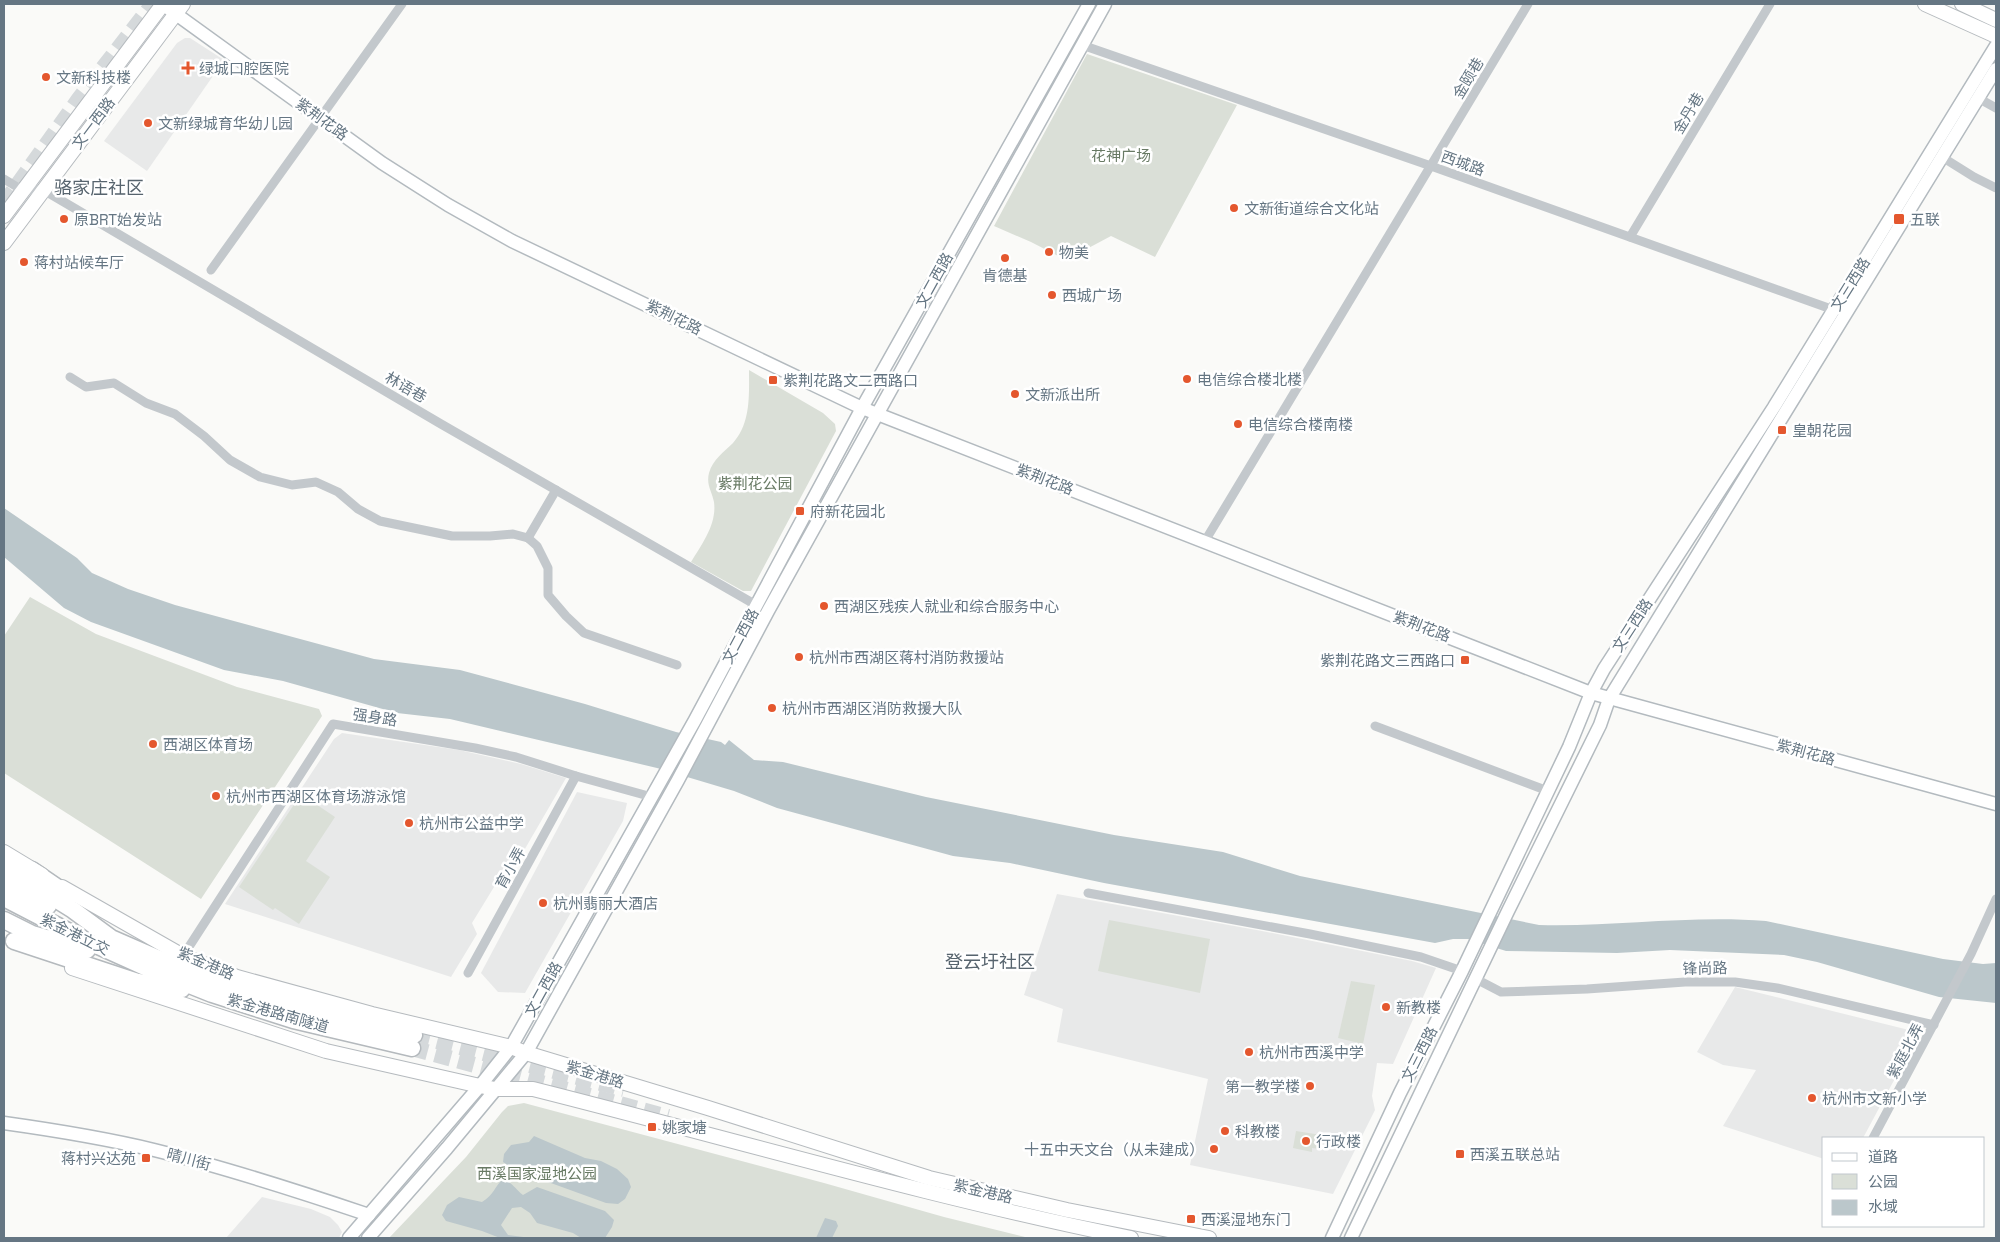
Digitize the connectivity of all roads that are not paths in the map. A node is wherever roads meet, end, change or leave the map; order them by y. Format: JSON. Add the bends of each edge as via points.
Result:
{"nodes":[{"id":1,"x":163,"y":4,"type":"edge"},
{"id":2,"x":402,"y":4,"type":"edge"},
{"id":3,"x":1089,"y":4,"type":"edge"},
{"id":4,"x":1105,"y":4,"type":"edge"},
{"id":5,"x":1528,"y":4,"type":"edge"},
{"id":6,"x":1770,"y":4,"type":"edge"},
{"id":7,"x":1925,"y":4,"type":"edge"},
{"id":8,"x":1962,"y":4,"type":"edge"},
{"id":9,"x":179,"y":9,"type":"edge"},
{"id":10,"x":1996,"y":20,"type":"edge"},
{"id":11,"x":1996,"y":36,"type":"edge"},
{"id":12,"x":1082,"y":45,"type":"junction"},
{"id":13,"x":1996,"y":46,"type":"edge"},
{"id":14,"x":1996,"y":69,"type":"edge"},
{"id":15,"x":1978,"y":98,"type":"junction"},
{"id":16,"x":1996,"y":108,"type":"edge"},
{"id":17,"x":320,"y":119,"type":"junction"},
{"id":18,"x":1942,"y":157,"type":"junction"},
{"id":19,"x":1431,"y":166,"type":"junction"},
{"id":20,"x":4,"y":179,"type":"edge"},
{"id":21,"x":1996,"y":188,"type":"edge"},
{"id":22,"x":22,"y":190,"type":"junction"},
{"id":23,"x":43,"y":190,"type":"junction"},
{"id":24,"x":4,"y":216,"type":"edge"},
{"id":25,"x":1630,"y":237,"type":"junction"},
{"id":26,"x":4,"y":243,"type":"edge"},
{"id":27,"x":210,"y":270,"type":"dead end"},
{"id":28,"x":1834,"y":310,"type":"junction"},
{"id":29,"x":70,"y":377,"type":"dead end"},
{"id":30,"x":862,"y":408,"type":"junction"},
{"id":31,"x":877,"y":414,"type":"junction"},
{"id":32,"x":556,"y":490,"type":"junction"},
{"id":33,"x":528,"y":538,"type":"junction"},
{"id":34,"x":1206,"y":542,"type":"junction"},
{"id":35,"x":756,"y":605,"type":"junction"},
{"id":36,"x":677,"y":664,"type":"dead end"},
{"id":37,"x":1591,"y":693,"type":"junction"},
{"id":38,"x":1609,"y":699,"type":"junction"},
{"id":39,"x":1376,"y":726,"type":"dead end"},
{"id":40,"x":576,"y":776,"type":"junction"},
{"id":41,"x":1548,"y":791,"type":"junction"},
{"id":42,"x":652,"y":797,"type":"junction"},
{"id":43,"x":1996,"y":804,"type":"edge"},
{"id":44,"x":4,"y":852,"type":"edge"},
{"id":45,"x":4,"y":868,"type":"edge"},
{"id":46,"x":32,"y":870,"type":"junction"},
{"id":47,"x":4,"y":882,"type":"edge"},
{"id":48,"x":1088,"y":893,"type":"dead end"},
{"id":49,"x":1996,"y":899,"type":"edge"},
{"id":50,"x":5,"y":903,"type":"edge"},
{"id":51,"x":4,"y":920,"type":"edge"},
{"id":52,"x":111,"y":938,"type":"junction"},
{"id":53,"x":9,"y":939,"type":"edge"},
{"id":54,"x":82,"y":948,"type":"junction"},
{"id":55,"x":183,"y":956,"type":"junction"},
{"id":56,"x":152,"y":963,"type":"junction"},
{"id":57,"x":1462,"y":971,"type":"junction"},
{"id":58,"x":468,"y":974,"type":"dead end"},
{"id":59,"x":1476,"y":980,"type":"junction"},
{"id":60,"x":212,"y":994,"type":"junction"},
{"id":61,"x":1934,"y":1026,"type":"junction"},
{"id":62,"x":511,"y":1047,"type":"junction"},
{"id":63,"x":526,"y":1053,"type":"junction"},
{"id":64,"x":480,"y":1086,"type":"junction"},
{"id":65,"x":496,"y":1089,"type":"junction"},
{"id":66,"x":4,"y":1124,"type":"edge"},
{"id":67,"x":1874,"y":1137,"type":"edge"},
{"id":68,"x":369,"y":1215,"type":"junction"},
{"id":69,"x":349,"y":1238,"type":"edge"},
{"id":70,"x":368,"y":1238,"type":"edge"},
{"id":71,"x":1131,"y":1238,"type":"edge"},
{"id":72,"x":1209,"y":1238,"type":"edge"},
{"id":73,"x":1332,"y":1238,"type":"edge"},
{"id":74,"x":1351,"y":1238,"type":"edge"}],
"edges":[{"from":1,"to":9,"type":"main road","name":"紫荆花路"},
{"from":1,"to":22,"type":"main road","name":"文一西路"},
{"from":2,"to":17,"type":"street"},
{"from":3,"to":30,"type":"main road","name":"文二西路"},
{"from":4,"to":12,"type":"main road","name":"文二西路"},
{"from":5,"to":19,"type":"street","name":"金颐巷"},
{"from":6,"to":25,"type":"street","name":"金丹巷"},
{"from":7,"to":11,"type":"main road"},
{"from":8,"to":10,"type":"main road"},
{"from":9,"to":17,"type":"main road","name":"紫荆花路"},
{"from":9,"to":23,"type":"main road","name":"文一西路"},
{"from":12,"to":19,"type":"street","name":"西城路"},
{"from":12,"to":31,"type":"main road","name":"文二西路"},
{"from":13,"to":28,"type":"main road","name":"文三西路"},
{"from":14,"to":15,"type":"main road","name":"文三西路"},
{"from":15,"to":16,"type":"street"},
{"from":15,"to":18,"type":"main road","name":"文三西路"},
{"from":17,"to":27,"type":"street"},
{"from":17,"to":30,"type":"main road","name":"紫荆花路","via":[[382,163],[512,242]]},
{"from":18,"to":21,"type":"street"},
{"from":18,"to":38,"type":"main road","name":"文三西路"},
{"from":19,"to":25,"type":"street","name":"西城路"},
{"from":19,"to":34,"type":"street","name":"金颐巷"},
{"from":20,"to":22,"type":"street"},
{"from":22,"to":23,"type":"street"},
{"from":22,"to":24,"type":"main road","name":"文一西路"},
{"from":23,"to":26,"type":"main road","name":"文一西路"},
{"from":23,"to":32,"type":"street","name":"林语巷"},
{"from":25,"to":28,"type":"street","name":"西城路"},
{"from":28,"to":37,"type":"main road","name":"文三西路"},
{"from":29,"to":33,"type":"street","via":[[86,387],[114,383],[146,404],[175,414],[230,460],[260,477],[292,485],[316,482],[338,492],[358,509],[380,521],[452,536],[513,534]]},
{"from":30,"to":31,"type":"main road","name":"紫荆花路"},
{"from":30,"to":35,"type":"main road","name":"文二西路"},
{"from":31,"to":34,"type":"main road","name":"紫荆花路"},
{"from":31,"to":63,"type":"main road","name":"文二西路"},
{"from":32,"to":33,"type":"street"},
{"from":32,"to":35,"type":"street","name":"林语巷"},
{"from":33,"to":36,"type":"street","via":[[537,546],[548,568],[548,594],[584,633]]},
{"from":34,"to":37,"type":"main road","name":"紫荆花路"},
{"from":35,"to":42,"type":"main road","name":"文二西路"},
{"from":37,"to":38,"type":"main road","name":"紫荆花路"},
{"from":37,"to":41,"type":"main road","name":"文三西路"},
{"from":38,"to":43,"type":"main road","name":"紫荆花路"},
{"from":38,"to":59,"type":"main road","name":"文三西路","via":[[1600,724]]},
{"from":39,"to":41,"type":"street"},
{"from":40,"to":42,"type":"street","name":"强身路"},
{"from":40,"to":55,"type":"street","name":"强身路","via":[[475,748],[333,724]]},
{"from":40,"to":58,"type":"street","name":"育小弄"},
{"from":41,"to":57,"type":"main road","name":"文三西路"},
{"from":42,"to":62,"type":"main road","name":"文二西路"},
{"from":44,"to":46,"type":"main road","name":"紫金港路"},
{"from":45,"to":52,"type":"highway","via":[[73,910]]},
{"from":46,"to":55,"type":"main road","name":"紫金港路"},
{"from":46,"to":56,"type":"highway"},
{"from":47,"to":52,"type":"highway","name":"紫金港立交"},
{"from":48,"to":57,"type":"street","via":[[1310,934],[1420,957]]},
{"from":49,"to":61,"type":"street","name":"紫庭北弄","via":[[1972,954]]},
{"from":50,"to":54,"type":"highway"},
{"from":50,"to":56,"type":"highway","name":"紫金港立交","via":[[85,940]]},
{"from":51,"to":54,"type":"highway","via":[[32,934]]},
{"from":52,"to":56,"type":"highway"},
{"from":53,"to":60,"type":"highway","via":[[138,982]]},
{"from":53,"to":64,"type":"main road","name":"紫金港路","via":[[38,955],[100,978],[326,1051]]},
{"from":54,"to":56,"type":"highway","via":[[108,959]]},
{"from":55,"to":62,"type":"main road","name":"紫金港路","via":[[237,977],[300,995]]},
{"from":56,"to":60,"type":"highway","name":"紫金港路南隧道"},
{"from":56,"to":60,"type":"highway","name":"紫金港路南隧道","via":[[413,1041],[293,1020]]},
{"from":57,"to":73,"type":"main road","name":"文三西路"},
{"from":59,"to":61,"type":"street","name":"锋尚路","via":[[1501,992],[1735,982],[1777,988]]},
{"from":59,"to":74,"type":"main road","name":"文三西路"},
{"from":61,"to":67,"type":"street","name":"紫庭北弄"},
{"from":62,"to":63,"type":"main road","name":"紫金港路"},
{"from":62,"to":64,"type":"main road","name":"文二西路"},
{"from":63,"to":65,"type":"main road","name":"文二西路"},
{"from":63,"to":72,"type":"main road","name":"紫金港路","via":[[929,1178]]},
{"from":64,"to":65,"type":"main road","name":"紫金港路"},
{"from":64,"to":68,"type":"main road","name":"文二西路"},
{"from":65,"to":70,"type":"main road","name":"文二西路"},
{"from":65,"to":71,"type":"main road","name":"紫金港路","via":[[533,1089],[925,1192]]},
{"from":66,"to":68,"type":"main road","name":"晴川街","via":[[63,1131],[152,1149],[266,1181]]},
{"from":68,"to":69,"type":"main road","name":"文二西路"}]}
